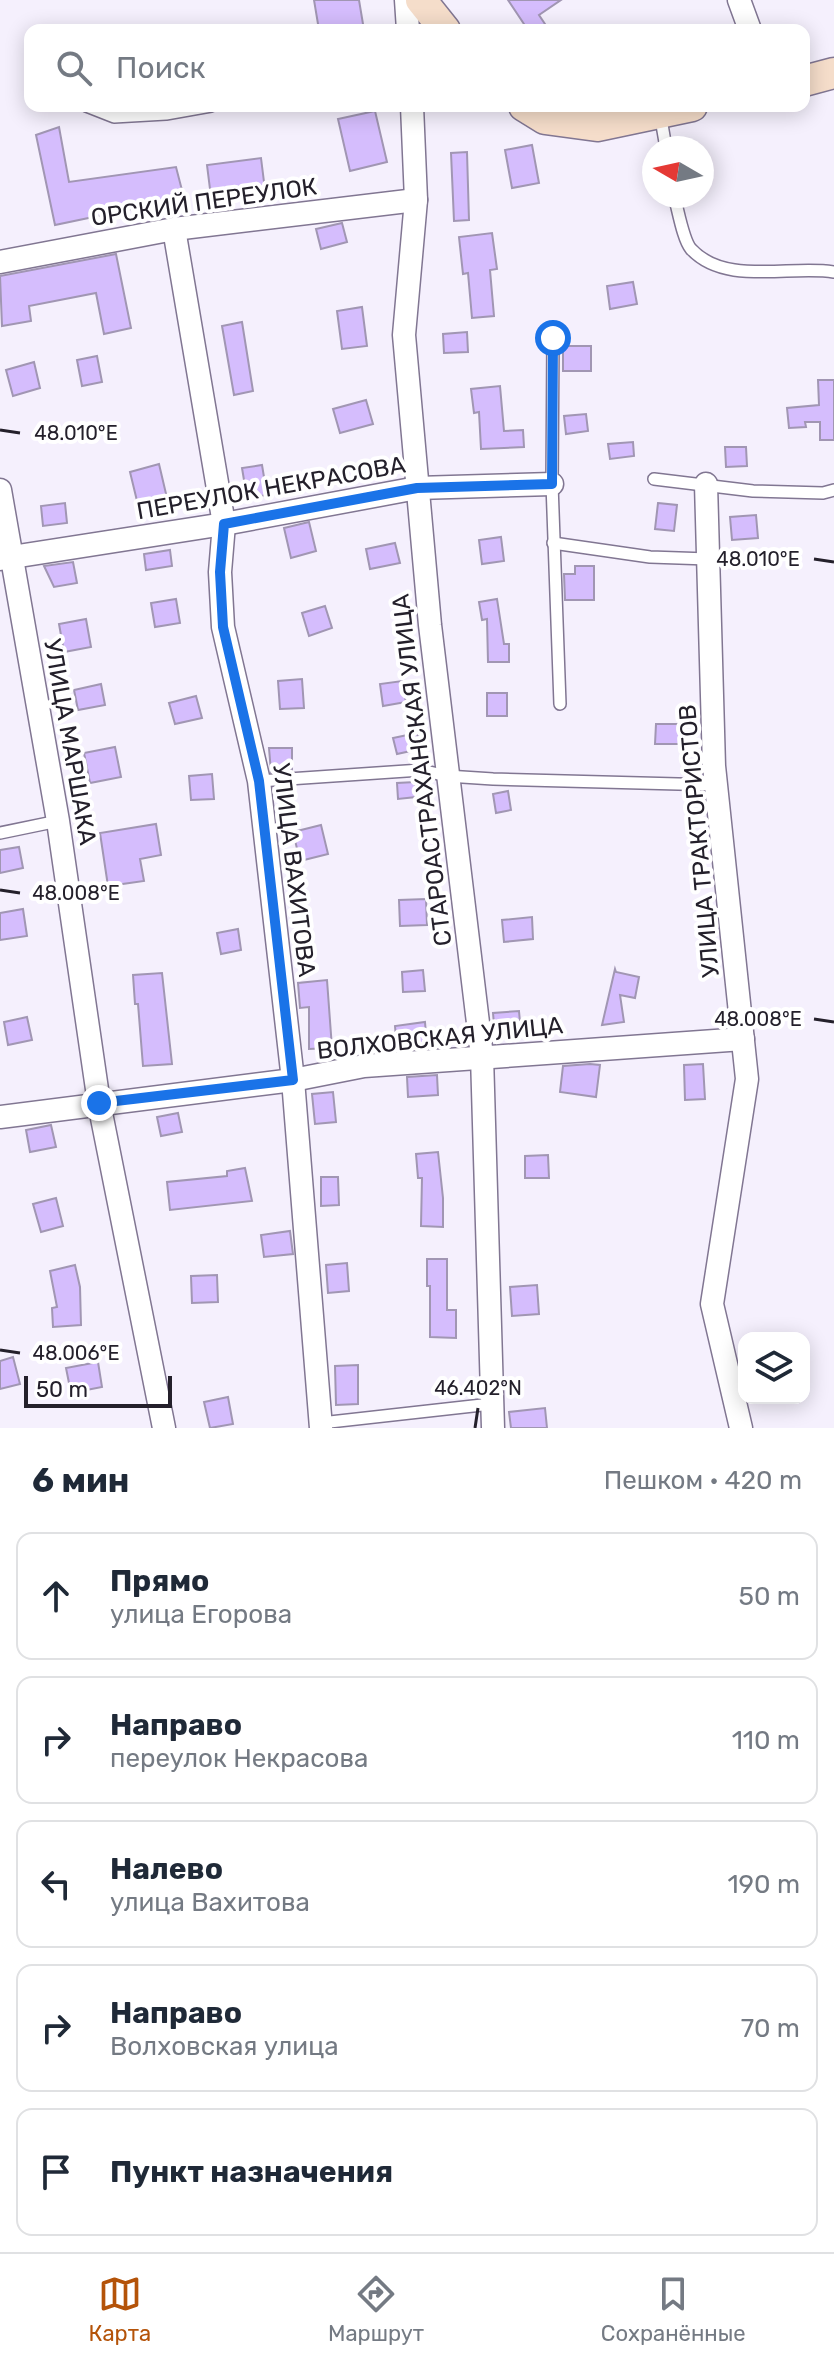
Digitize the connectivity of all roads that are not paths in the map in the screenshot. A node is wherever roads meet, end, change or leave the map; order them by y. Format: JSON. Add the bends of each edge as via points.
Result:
{"nodes":[{"id":1,"x":406,"y":0,"type":"edge"},
{"id":2,"x":421,"y":0,"type":"edge"},
{"id":3,"x":739,"y":0,"type":"edge"},
{"id":4,"x":408,"y":24,"type":"edge"},
{"id":5,"x":440,"y":24,"type":"edge"},
{"id":6,"x":748,"y":24,"type":"edge"},
{"id":7,"x":834,"y":73,"type":"edge"},
{"id":8,"x":810,"y":79,"type":"edge"},
{"id":9,"x":101,"y":112,"type":"edge"},
{"id":10,"x":177,"y":112,"type":"edge"},
{"id":11,"x":414,"y":112,"type":"edge"},
{"id":12,"x":534,"y":112,"type":"edge"},
{"id":13,"x":665,"y":112,"type":"edge"},
{"id":14,"x":660,"y":113,"type":"junction"},
{"id":15,"x":664,"y":136,"type":"edge"},
{"id":16,"x":416,"y":200,"type":"junction"},
{"id":17,"x":678,"y":208,"type":"edge"},
{"id":18,"x":174,"y":229,"type":"junction"},
{"id":19,"x":0,"y":262,"type":"edge"},
{"id":20,"x":834,"y":272,"type":"edge"},
{"id":21,"x":553,"y":338,"type":"dead end"},
{"id":22,"x":654,"y":479,"type":"dead end"},
{"id":23,"x":552,"y":484,"type":"junction"},
{"id":24,"x":706,"y":484,"type":"junction"},
{"id":25,"x":417,"y":488,"type":"junction"},
{"id":26,"x":0,"y":490,"type":"edge"},
{"id":27,"x":834,"y":490,"type":"edge"},
{"id":28,"x":224,"y":524,"type":"junction"},
{"id":29,"x":553,"y":543,"type":"junction"},
{"id":30,"x":6,"y":559,"type":"edge"},
{"id":31,"x":708,"y":559,"type":"junction"},
{"id":32,"x":560,"y":704,"type":"dead end"},
{"id":33,"x":447,"y":776,"type":"junction"},
{"id":34,"x":259,"y":781,"type":"junction"},
{"id":35,"x":716,"y":785,"type":"junction"},
{"id":36,"x":58,"y":821,"type":"junction"},
{"id":37,"x":0,"y":833,"type":"edge"},
{"id":38,"x":743,"y":1039,"type":"junction"},
{"id":39,"x":482,"y":1056,"type":"junction"},
{"id":40,"x":293,"y":1080,"type":"junction"},
{"id":41,"x":99,"y":1103,"type":"junction"},
{"id":42,"x":0,"y":1117,"type":"edge"},
{"id":43,"x":491,"y":1404,"type":"junction"},
{"id":44,"x":321,"y":1426,"type":"edge"},
{"id":45,"x":164,"y":1428,"type":"edge"},
{"id":46,"x":493,"y":1428,"type":"edge"},
{"id":47,"x":741,"y":1428,"type":"edge"}],
"edges":[{"from":1,"to":4,"type":"street"},
{"from":2,"to":5,"type":"street"},
{"from":3,"to":6,"type":"street"},
{"from":7,"to":8,"type":"street"},
{"from":9,"to":10,"type":"lane","via":[[114,117]]},
{"from":11,"to":16,"type":"street","name":"СТАРОАСТРАХАНСКАЯ УЛИЦА"},
{"from":12,"to":14,"type":"street","via":[[545,119],[597,126]]},
{"from":13,"to":14,"type":"street"},
{"from":14,"to":15,"type":"lane"},
{"from":16,"to":18,"type":"street","name":"ОРСКИЙ ПЕРЕУЛОК"},
{"from":16,"to":25,"type":"street","name":"СТАРОАСТРАХАНСКАЯ УЛИЦА","via":[[404,335]]},
{"from":17,"to":20,"type":"lane","via":[[689,247],[710,264],[738,270]]},
{"from":18,"to":19,"type":"street","name":"ОРСКИЙ ПЕРЕУЛОК"},
{"from":18,"to":28,"type":"street","name":"УЛИЦА ВАХИТОВА"},
{"from":21,"to":23,"type":"lane"},
{"from":22,"to":24,"type":"lane"},
{"from":23,"to":25,"type":"street","name":"ПЕРЕУЛОК НЕКРАСОВА"},
{"from":23,"to":29,"type":"lane"},
{"from":24,"to":27,"type":"lane","via":[[753,491]]},
{"from":24,"to":31,"type":"street","name":"УЛИЦА ТРАКТОРИСТОВ"},
{"from":25,"to":28,"type":"street","name":"ПЕРЕУЛОК НЕКРАСОВА"},
{"from":25,"to":33,"type":"street","name":"СТАРОАСТРАХАНСКАЯ УЛИЦА"},
{"from":26,"to":30,"type":"street","name":"УЛИЦА МАРШАКА"},
{"from":28,"to":30,"type":"street","name":"ПЕРЕУЛОК НЕКРАСОВА"},
{"from":28,"to":34,"type":"street","name":"УЛИЦА ВАХИТОВА","via":[[223,627]]},
{"from":29,"to":31,"type":"lane"},
{"from":29,"to":32,"type":"lane"},
{"from":30,"to":36,"type":"street","name":"УЛИЦА МАРШАКА"},
{"from":31,"to":35,"type":"street","name":"УЛИЦА ТРАКТОРИСТОВ"},
{"from":33,"to":34,"type":"lane","via":[[421,770]]},
{"from":33,"to":35,"type":"lane"},
{"from":33,"to":39,"type":"street","name":"СТАРОАСТРАХАНСКАЯ УЛИЦА"},
{"from":34,"to":40,"type":"street","name":"УЛИЦА ВАХИТОВА"},
{"from":35,"to":38,"type":"street","name":"УЛИЦА ТРАКТОРИСТОВ"},
{"from":36,"to":37,"type":"lane"},
{"from":36,"to":41,"type":"street","name":"УЛИЦА МАРШАКА"},
{"from":38,"to":39,"type":"street","name":"ВОЛХОВСКАЯ УЛИЦА"},
{"from":38,"to":47,"type":"street","name":"УЛИЦА ТРАКТОРИСТОВ","via":[[747,1079],[712,1304]]},
{"from":39,"to":40,"type":"street","name":"ВОЛХОВСКАЯ УЛИЦА","via":[[364,1066]]},
{"from":39,"to":43,"type":"street","name":"СТАРОАСТРАХАНСКАЯ УЛИЦА"},
{"from":40,"to":41,"type":"street","name":"ВОЛХОВСКАЯ УЛИЦА"},
{"from":40,"to":44,"type":"street","name":"УЛИЦА ВАХИТОВА"},
{"from":41,"to":42,"type":"street","name":"ВОЛХОВСКАЯ УЛИЦА"},
{"from":41,"to":45,"type":"street","name":"УЛИЦА МАРШАКА"},
{"from":43,"to":44,"type":"lane"},
{"from":43,"to":46,"type":"street","name":"СТАРОАСТРАХАНСКАЯ УЛИЦА"}]}
